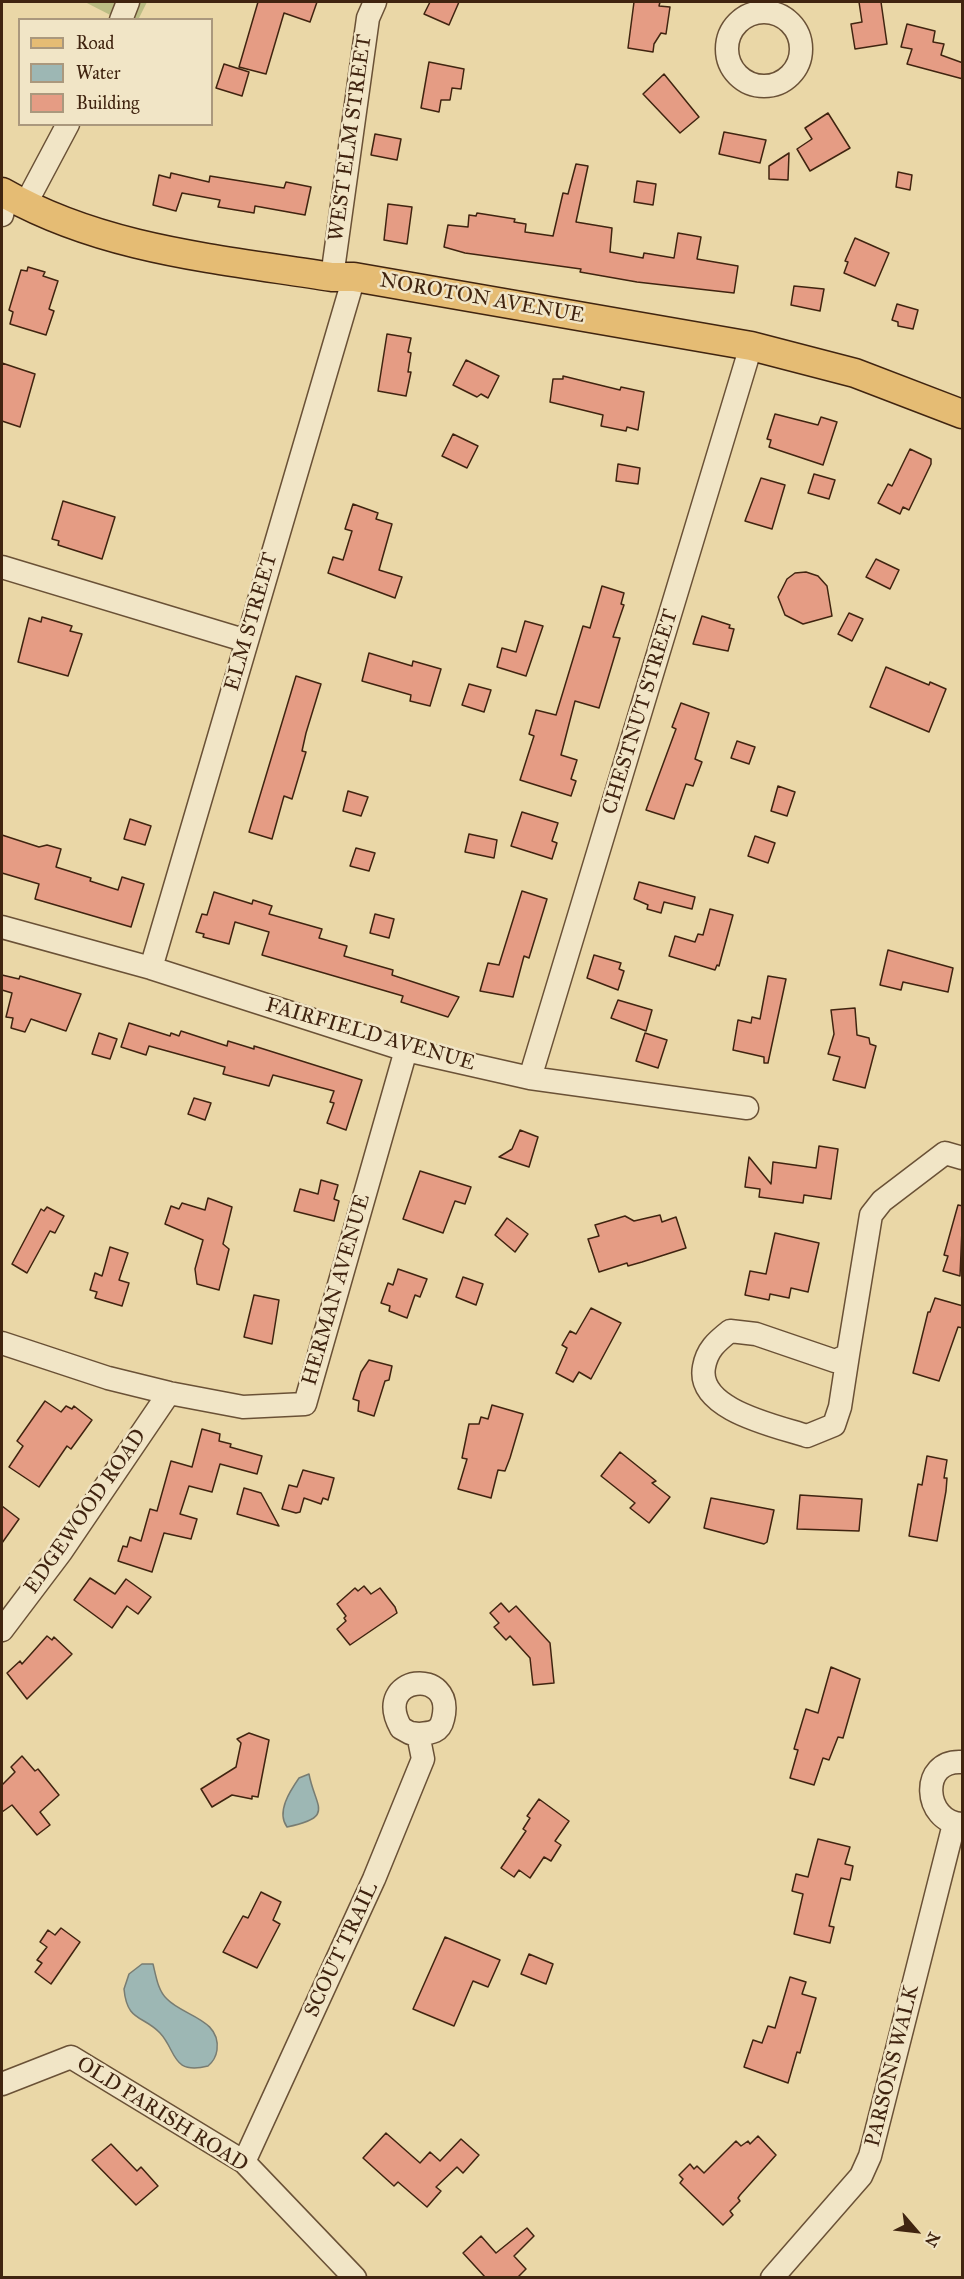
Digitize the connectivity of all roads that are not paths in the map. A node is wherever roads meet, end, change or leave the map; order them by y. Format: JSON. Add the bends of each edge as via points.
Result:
{"nodes":[{"id":1,"x":128,"y":2,"type":"edge"},
{"id":2,"x":375,"y":2,"type":"edge"},
{"id":3,"x":122,"y":18,"type":"edge"},
{"id":4,"x":66,"y":126,"type":"edge"},
{"id":5,"x":9,"y":202,"type":"edge"},
{"id":6,"x":343,"y":277,"type":"junction"},
{"id":7,"x":751,"y":346,"type":"junction"},
{"id":8,"x":963,"y":414,"type":"edge"},
{"id":9,"x":2,"y":567,"type":"edge"},
{"id":10,"x":247,"y":641,"type":"junction"},
{"id":11,"x":2,"y":927,"type":"edge"},
{"id":12,"x":151,"y":968,"type":"junction"},
{"id":13,"x":406,"y":1050,"type":"junction"},
{"id":14,"x":530,"y":1078,"type":"junction"},
{"id":15,"x":747,"y":1108,"type":"dead end"},
{"id":16,"x":963,"y":1158,"type":"edge"},
{"id":17,"x":2,"y":1343,"type":"edge"},
{"id":18,"x":848,"y":1355,"type":"junction"},
{"id":19,"x":169,"y":1393,"type":"junction"},
{"id":20,"x":2,"y":1630,"type":"edge"},
{"id":21,"x":418,"y":1734,"type":"dead end"},
{"id":22,"x":963,"y":1762,"type":"edge"},
{"id":23,"x":958,"y":1824,"type":"edge"},
{"id":24,"x":2,"y":2084,"type":"edge"},
{"id":25,"x":244,"y":2162,"type":"junction"},
{"id":26,"x":355,"y":2277,"type":"edge"},
{"id":27,"x":772,"y":2277,"type":"edge"}],
"edges":[{"from":1,"to":3,"type":"street"},
{"from":2,"to":6,"type":"street","name":"WEST ELM STREET","via":[[368,18]]},
{"from":4,"to":5,"type":"street"},
{"from":5,"to":6,"type":"main road","name":"NOROTON AVENUE","via":[[145,248]]},
{"from":6,"to":7,"type":"main road","name":"NOROTON AVENUE"},
{"from":6,"to":10,"type":"street","name":"ELM STREET"},
{"from":7,"to":8,"type":"main road","name":"NOROTON AVENUE","via":[[855,373]]},
{"from":7,"to":14,"type":"street","name":"CHESTNUT STREET"},
{"from":9,"to":10,"type":"street"},
{"from":10,"to":12,"type":"street","name":"ELM STREET"},
{"from":11,"to":12,"type":"street","name":"FAIRFIELD AVENUE"},
{"from":12,"to":13,"type":"street","name":"FAIRFIELD AVENUE"},
{"from":13,"to":14,"type":"street","name":"FAIRFIELD AVENUE"},
{"from":13,"to":19,"type":"street","name":"HERMAN AVENUE","via":[[305,1404],[243,1407]]},
{"from":14,"to":15,"type":"street","name":"FAIRFIELD AVENUE"},
{"from":16,"to":18,"type":"street","via":[[945,1153],[871,1215]]},
{"from":17,"to":19,"type":"street","name":"HERMAN AVENUE","via":[[108,1378]]},
{"from":18,"to":18,"type":"street","via":[[834,1361],[756,1334],[730,1332],[716,1341],[706,1355],[703,1374],[718,1402],[751,1418],[807,1436],[834,1425]]},
{"from":19,"to":20,"type":"street","name":"EDGEWOOD ROAD","via":[[61,1552]]},
{"from":21,"to":25,"type":"street","name":"SCOUT TRAIL","via":[[423,1759],[375,1879]]},
{"from":22,"to":23,"type":"street","name":"PARSONS WALK","via":[[946,1765],[935,1773],[930,1797],[941,1816]]},
{"from":23,"to":27,"type":"street","name":"PARSONS WALK","via":[[870,2156],[861,2176]]},
{"from":24,"to":25,"type":"street","name":"OLD PARISH ROAD","via":[[71,2056]]},
{"from":25,"to":26,"type":"street","name":"OLD PARISH ROAD"}]}
